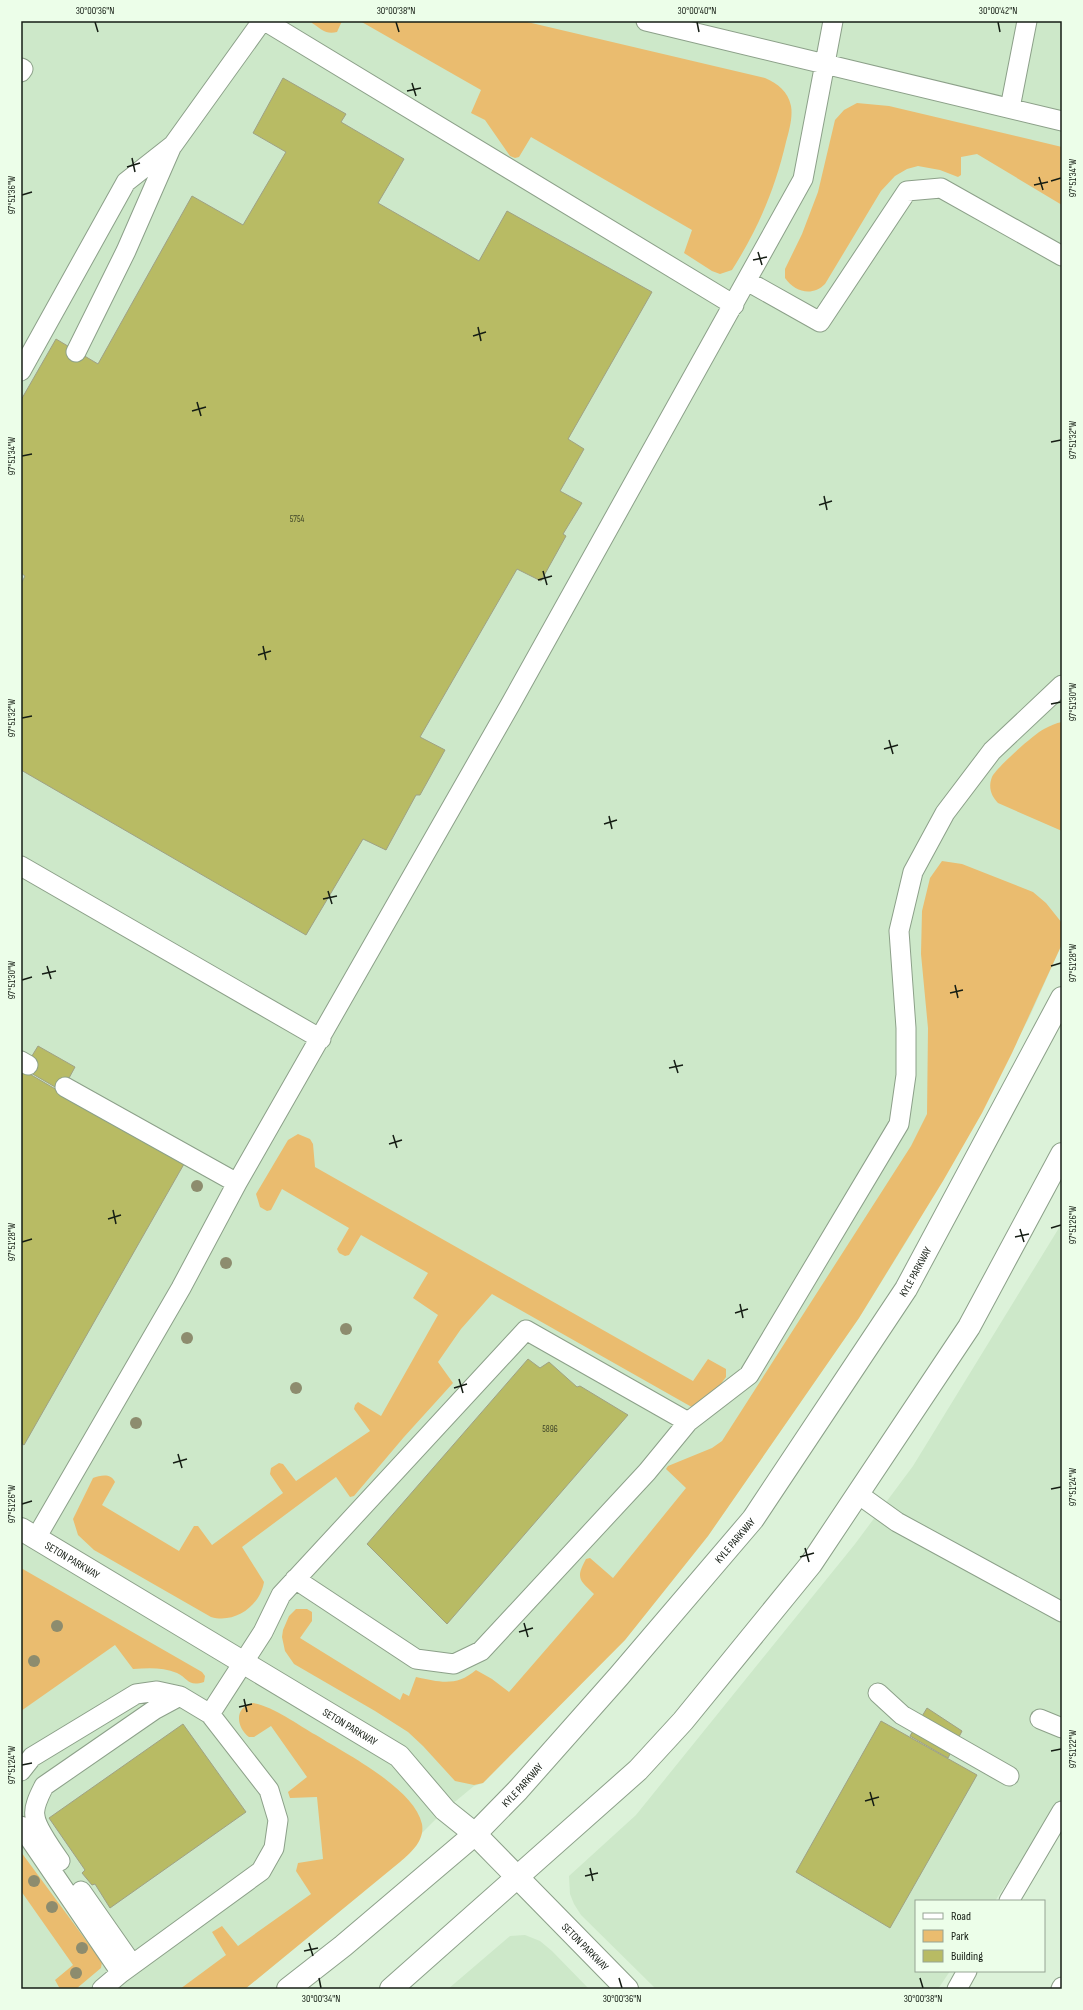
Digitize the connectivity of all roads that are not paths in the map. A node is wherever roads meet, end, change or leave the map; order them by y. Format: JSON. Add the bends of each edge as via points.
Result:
{"nodes":[{"id":1,"x":264,"y":21,"type":"edge"},
{"id":2,"x":833,"y":21,"type":"edge"},
{"id":3,"x":1027,"y":21,"type":"edge"},
{"id":4,"x":656,"y":22,"type":"edge"},
{"id":5,"x":825,"y":64,"type":"junction"},
{"id":6,"x":21,"y":68,"type":"edge"},
{"id":7,"x":21,"y":72,"type":"edge"},
{"id":8,"x":1010,"y":108,"type":"junction"},
{"id":9,"x":1062,"y":121,"type":"edge"},
{"id":10,"x":173,"y":145,"type":"junction"},
{"id":11,"x":1062,"y":256,"type":"edge"},
{"id":12,"x":747,"y":281,"type":"junction"},
{"id":13,"x":734,"y":305,"type":"junction"},
{"id":14,"x":76,"y":352,"type":"dead end"},
{"id":15,"x":21,"y":371,"type":"edge"},
{"id":16,"x":1062,"y":685,"type":"edge"},
{"id":17,"x":21,"y":866,"type":"edge"},
{"id":18,"x":1062,"y":998,"type":"edge"},
{"id":19,"x":321,"y":1039,"type":"junction"},
{"id":20,"x":65,"y":1087,"type":"dead end"},
{"id":21,"x":1062,"y":1154,"type":"edge"},
{"id":22,"x":237,"y":1183,"type":"junction"},
{"id":23,"x":688,"y":1422,"type":"junction"},
{"id":24,"x":858,"y":1494,"type":"junction"},
{"id":25,"x":29,"y":1534,"type":"edge"},
{"id":26,"x":295,"y":1579,"type":"junction"},
{"id":27,"x":1062,"y":1612,"type":"edge"},
{"id":28,"x":243,"y":1664,"type":"junction"},
{"id":29,"x":878,"y":1693,"type":"dead end"},
{"id":30,"x":180,"y":1696,"type":"junction"},
{"id":31,"x":210,"y":1714,"type":"junction"},
{"id":32,"x":1040,"y":1719,"type":"dead end"},
{"id":33,"x":1062,"y":1728,"type":"edge"},
{"id":34,"x":21,"y":1771,"type":"edge"},
{"id":35,"x":1008,"y":1776,"type":"dead end"},
{"id":36,"x":1062,"y":1811,"type":"edge"},
{"id":37,"x":21,"y":1826,"type":"edge"},
{"id":38,"x":475,"y":1834,"type":"junction"},
{"id":39,"x":517,"y":1878,"type":"junction"},
{"id":40,"x":1010,"y":1900,"type":"edge"},
{"id":41,"x":127,"y":1969,"type":"junction"},
{"id":42,"x":966,"y":1972,"type":"edge"},
{"id":43,"x":102,"y":1989,"type":"edge"},
{"id":44,"x":288,"y":1989,"type":"edge"},
{"id":45,"x":391,"y":1989,"type":"edge"},
{"id":46,"x":627,"y":1989,"type":"edge"},
{"id":47,"x":957,"y":1989,"type":"edge"}],
"edges":[{"from":1,"to":10,"type":"lane"},
{"from":1,"to":13,"type":"lane"},
{"from":2,"to":5,"type":"lane"},
{"from":3,"to":8,"type":"lane"},
{"from":4,"to":5,"type":"lane"},
{"from":5,"to":8,"type":"lane"},
{"from":5,"to":12,"type":"lane","via":[[803,179]]},
{"from":6,"to":7,"type":"lane"},
{"from":8,"to":9,"type":"lane"},
{"from":10,"to":14,"type":"lane","via":[[126,251]]},
{"from":10,"to":15,"type":"lane","via":[[126,182]]},
{"from":11,"to":12,"type":"lane","via":[[941,188],[907,191],[820,322]]},
{"from":12,"to":13,"type":"lane"},
{"from":13,"to":19,"type":"lane"},
{"from":16,"to":23,"type":"lane","via":[[992,751],[945,814],[913,872],[899,931],[906,1028],[906,1075],[899,1124],[748,1375]]},
{"from":17,"to":19,"type":"lane"},
{"from":18,"to":38,"type":"street","name":"KYLE PARKWAY","via":[[906,1289],[754,1519],[619,1676],[518,1790]]},
{"from":19,"to":22,"type":"lane"},
{"from":20,"to":22,"type":"lane"},
{"from":21,"to":24,"type":"street","via":[[968,1327]]},
{"from":22,"to":25,"type":"lane","via":[[181,1288]]},
{"from":23,"to":26,"type":"lane","via":[[647,1472],[481,1651],[454,1664],[416,1659]]},
{"from":23,"to":26,"type":"lane","via":[[526,1330]]},
{"from":24,"to":27,"type":"lane","via":[[897,1522]]},
{"from":24,"to":39,"type":"street","via":[[811,1564],[683,1721],[638,1770]]},
{"from":25,"to":28,"type":"street","name":"SETON PARKWAY"},
{"from":26,"to":28,"type":"lane","via":[[281,1595]]},
{"from":28,"to":31,"type":"lane"},
{"from":28,"to":38,"type":"street","name":"SETON PARKWAY","via":[[399,1756],[445,1810]]},
{"from":29,"to":35,"type":"lane","via":[[902,1715]]},
{"from":30,"to":31,"type":"lane"},
{"from":30,"to":34,"type":"lane","via":[[157,1691],[136,1694],[32,1757]]},
{"from":30,"to":41,"type":"lane","via":[[154,1710],[44,1786],[34,1816]]},
{"from":31,"to":41,"type":"lane","via":[[269,1790],[278,1820],[274,1848],[261,1871]]},
{"from":32,"to":33,"type":"lane"},
{"from":36,"to":40,"type":"lane"},
{"from":37,"to":41,"type":"lane"},
{"from":38,"to":39,"type":"street","name":"SETON PARKWAY"},
{"from":38,"to":44,"type":"street","name":"KYLE PARKWAY"},
{"from":39,"to":45,"type":"street"},
{"from":39,"to":46,"type":"street","name":"SETON PARKWAY"},
{"from":41,"to":43,"type":"lane"},
{"from":42,"to":47,"type":"lane"}]}
